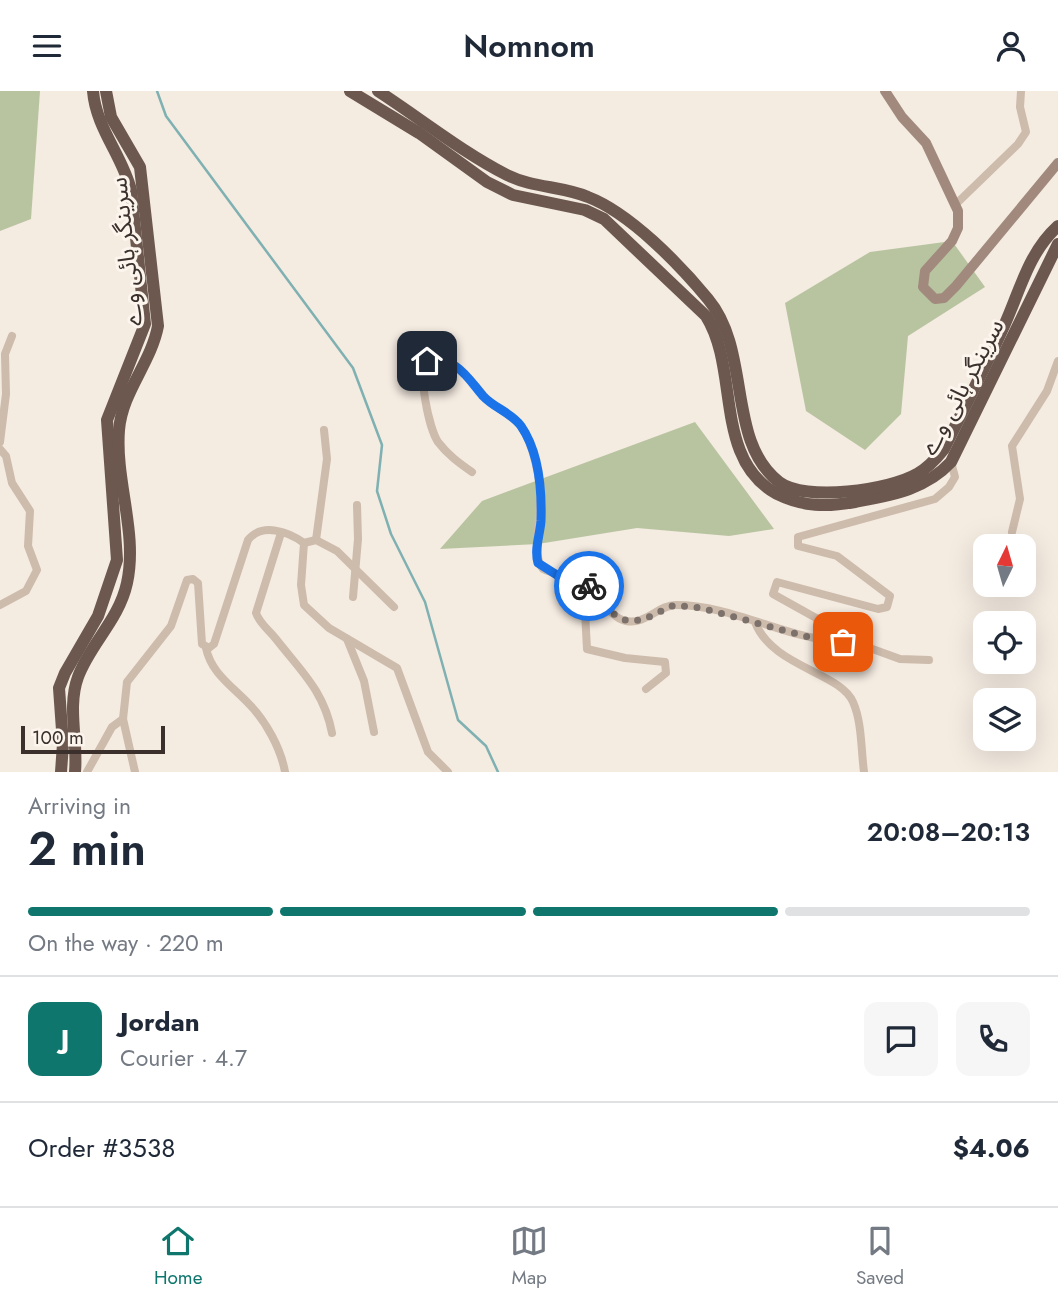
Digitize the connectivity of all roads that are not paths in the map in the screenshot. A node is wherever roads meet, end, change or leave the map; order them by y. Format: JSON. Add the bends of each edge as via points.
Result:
{"nodes":[{"id":1,"x":93,"y":91,"type":"edge"},
{"id":2,"x":106,"y":91,"type":"edge"},
{"id":3,"x":350,"y":91,"type":"edge"},
{"id":4,"x":378,"y":91,"type":"edge"},
{"id":5,"x":885,"y":91,"type":"edge"},
{"id":6,"x":1021,"y":91,"type":"edge"},
{"id":7,"x":1058,"y":163,"type":"edge"},
{"id":8,"x":955,"y":205,"type":"junction"},
{"id":9,"x":1058,"y":226,"type":"edge"},
{"id":10,"x":1058,"y":244,"type":"edge"},
{"id":11,"x":1053,"y":259,"type":"edge"},
{"id":12,"x":12,"y":336,"type":"dead end"},
{"id":13,"x":1058,"y":362,"type":"edge"},
{"id":14,"x":324,"y":430,"type":"dead end"},
{"id":15,"x":0,"y":442,"type":"edge"},
{"id":16,"x":0,"y":449,"type":"edge"},
{"id":17,"x":951,"y":462,"type":"junction"},
{"id":18,"x":472,"y":472,"type":"dead end"},
{"id":19,"x":357,"y":505,"type":"dead end"},
{"id":20,"x":1012,"y":532,"type":"dead end"},
{"id":21,"x":281,"y":533,"type":"junction"},
{"id":22,"x":316,"y":540,"type":"junction"},
{"id":23,"x":304,"y":543,"type":"junction"},
{"id":24,"x":357,"y":570,"type":"junction"},
{"id":25,"x":564,"y":578,"type":"junction"},
{"id":26,"x":353,"y":597,"type":"dead end"},
{"id":27,"x":0,"y":605,"type":"edge"},
{"id":28,"x":394,"y":607,"type":"dead end"},
{"id":29,"x":755,"y":622,"type":"junction"},
{"id":30,"x":347,"y":639,"type":"junction"},
{"id":31,"x":845,"y":639,"type":"junction"},
{"id":32,"x":206,"y":647,"type":"junction"},
{"id":33,"x":929,"y":660,"type":"dead end"},
{"id":34,"x":646,"y":689,"type":"dead end"},
{"id":35,"x":123,"y":719,"type":"junction"},
{"id":36,"x":374,"y":732,"type":"dead end"},
{"id":37,"x":332,"y":733,"type":"dead end"},
{"id":38,"x":61,"y":772,"type":"edge"},
{"id":39,"x":75,"y":772,"type":"edge"},
{"id":40,"x":87,"y":772,"type":"edge"},
{"id":41,"x":135,"y":772,"type":"edge"},
{"id":42,"x":285,"y":772,"type":"edge"},
{"id":43,"x":448,"y":772,"type":"edge"},
{"id":44,"x":864,"y":772,"type":"edge"}],
"edges":[{"from":1,"to":38,"type":"highway","name":"سرینگر ہائی وے","via":[[98,119],[126,169],[131,190],[145,324],[107,420],[117,560],[98,617],[59,688]]},
{"from":2,"to":39,"type":"highway","name":"سرینگر ہائی وے","via":[[111,117],[140,167],[158,326],[152,351],[128,396],[119,430],[131,562],[123,600],[81,669],[75,688]]},
{"from":3,"to":17,"type":"highway","name":"سرینگر ہائی وے","via":[[487,182],[538,202],[585,211],[618,229],[706,316],[715,331],[743,460],[771,490],[801,503],[835,506],[920,486]]},
{"from":4,"to":9,"type":"highway","name":"سرینگر ہائی وے","via":[[496,169],[520,181],[587,196],[611,208],[681,269],[722,321],[748,435],[759,463],[780,484],[799,491],[822,495],[904,481],[931,464],[950,437],[1031,260]]},
{"from":5,"to":8,"type":"main road","via":[[926,143]]},
{"from":6,"to":8,"type":"street","via":[[1026,132]]},
{"from":7,"to":8,"type":"main road","via":[[956,286],[944,298],[935,299],[923,287],[925,271],[958,228]]},
{"from":10,"to":11,"type":"highway","name":"سرینگر ہائی وے"},
{"from":11,"to":17,"type":"highway","name":"سرینگر ہائی وے"},
{"from":12,"to":15,"type":"street","via":[[5,354]]},
{"from":13,"to":20,"type":"street","via":[[1047,390],[1012,446],[1020,499]]},
{"from":14,"to":22,"type":"street","via":[[327,459]]},
{"from":16,"to":27,"type":"street","via":[[12,483],[30,511],[28,545],[37,570],[26,590]]},
{"from":17,"to":31,"type":"street","via":[[955,477],[935,499],[798,537],[798,546],[837,556],[890,596],[887,607],[878,609],[776,582],[773,594],[843,633]]},
{"from":18,"to":25,"type":"street","via":[[450,456],[432,432],[423,376],[427,361],[457,366],[484,397],[520,425],[541,488],[537,559],[543,569]]},
{"from":19,"to":24,"type":"street"},
{"from":21,"to":23,"type":"street"},
{"from":21,"to":32,"type":"street","via":[[258,531],[248,540],[214,644]]},
{"from":21,"to":37,"type":"street","via":[[256,613],[290,659],[309,675],[328,713]]},
{"from":22,"to":23,"type":"street"},
{"from":22,"to":24,"type":"street","via":[[337,551]]},
{"from":23,"to":30,"type":"street","via":[[304,605]]},
{"from":24,"to":26,"type":"street"},
{"from":24,"to":28,"type":"street"},
{"from":25,"to":29,"type":"street","via":[[587,584],[615,615],[627,621],[643,620],[674,605]]},
{"from":25,"to":34,"type":"street","via":[[584,593],[587,649],[665,662],[663,678]]},
{"from":29,"to":31,"type":"street","via":[[812,638]]},
{"from":29,"to":44,"type":"street","via":[[782,654],[853,700]]},
{"from":30,"to":36,"type":"street","via":[[364,681]]},
{"from":30,"to":43,"type":"street","via":[[397,668],[428,752]]},
{"from":31,"to":33,"type":"street","via":[[900,659]]},
{"from":32,"to":35,"type":"street","via":[[201,637],[198,583],[190,578],[171,626],[127,683]]},
{"from":32,"to":42,"type":"street","via":[[211,666],[262,721],[283,758]]},
{"from":35,"to":40,"type":"street","via":[[112,727]]},
{"from":35,"to":41,"type":"street"}]}
